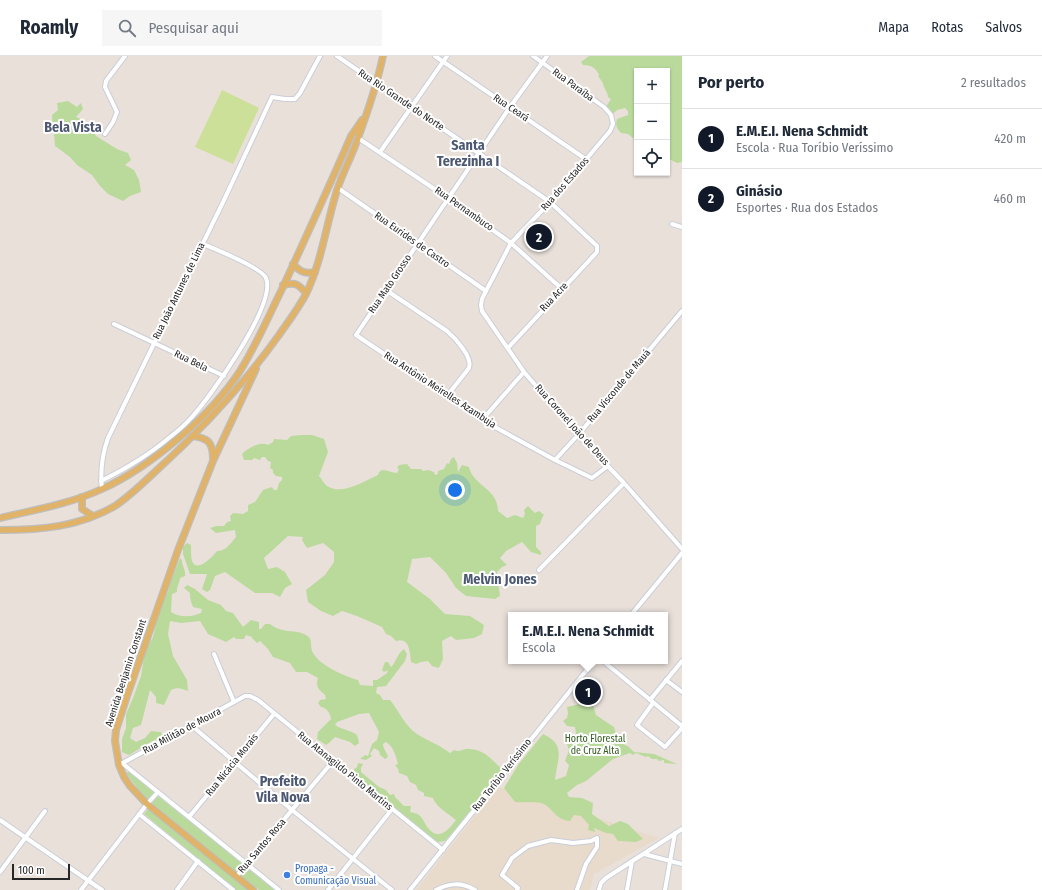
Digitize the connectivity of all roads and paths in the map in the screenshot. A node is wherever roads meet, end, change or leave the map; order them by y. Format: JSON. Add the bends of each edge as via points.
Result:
{"nodes":[{"id":1,"x":125,"y":56,"type":"edge"},
{"id":2,"x":320,"y":56,"type":"edge"},
{"id":3,"x":337,"y":56,"type":"edge"},
{"id":4,"x":383,"y":56,"type":"edge"},
{"id":5,"x":435,"y":56,"type":"edge"},
{"id":6,"x":447,"y":56,"type":"edge"},
{"id":7,"x":533,"y":56,"type":"edge"},
{"id":8,"x":548,"y":56,"type":"edge"},
{"id":9,"x":443,"y":62,"type":"junction"},
{"id":10,"x":543,"y":63,"type":"junction"},
{"id":11,"x":377,"y":83,"type":"junction"},
{"id":12,"x":412,"y":107,"type":"junction"},
{"id":13,"x":510,"y":107,"type":"junction"},
{"id":14,"x":366,"y":113,"type":"junction"},
{"id":15,"x":612,"y":116,"type":"joint"},
{"id":16,"x":105,"y":134,"type":"dead end"},
{"id":17,"x":358,"y":138,"type":"junction"},
{"id":18,"x":380,"y":152,"type":"junction"},
{"id":19,"x":479,"y":153,"type":"junction"},
{"id":20,"x":587,"y":160,"type":"junction"},
{"id":21,"x":338,"y":188,"type":"junction"},
{"id":22,"x":448,"y":198,"type":"junction"},
{"id":23,"x":550,"y":202,"type":"junction"},
{"id":24,"x":672,"y":224,"type":"dead end"},
{"id":25,"x":682,"y":227,"type":"edge"},
{"id":26,"x":511,"y":243,"type":"junction"},
{"id":27,"x":203,"y":244,"type":"junction"},
{"id":28,"x":418,"y":244,"type":"junction"},
{"id":29,"x":597,"y":246,"type":"joint"},
{"id":30,"x":294,"y":264,"type":"junction"},
{"id":31,"x":315,"y":272,"type":"junction"},
{"id":32,"x":284,"y":285,"type":"junction"},
{"id":33,"x":562,"y":289,"type":"junction"},
{"id":34,"x":386,"y":290,"type":"junction"},
{"id":35,"x":486,"y":290,"type":"junction"},
{"id":36,"x":306,"y":293,"type":"junction"},
{"id":37,"x":682,"y":311,"type":"edge"},
{"id":38,"x":114,"y":324,"type":"dead end"},
{"id":39,"x":356,"y":335,"type":"joint"},
{"id":40,"x":154,"y":343,"type":"junction"},
{"id":41,"x":508,"y":348,"type":"junction"},
{"id":42,"x":258,"y":363,"type":"junction"},
{"id":43,"x":524,"y":372,"type":"junction"},
{"id":44,"x":224,"y":376,"type":"junction"},
{"id":45,"x":447,"y":396,"type":"junction"},
{"id":46,"x":482,"y":420,"type":"junction"},
{"id":47,"x":578,"y":435,"type":"junction"},
{"id":48,"x":192,"y":436,"type":"junction"},
{"id":49,"x":555,"y":460,"type":"junction"},
{"id":50,"x":213,"y":461,"type":"junction"},
{"id":51,"x":608,"y":466,"type":"junction"},
{"id":52,"x":101,"y":481,"type":"junction"},
{"id":53,"x":624,"y":483,"type":"junction"},
{"id":54,"x":102,"y":489,"type":"junction"},
{"id":55,"x":82,"y":497,"type":"junction"},
{"id":56,"x":93,"y":516,"type":"junction"},
{"id":57,"x":0,"y":518,"type":"edge"},
{"id":58,"x":0,"y":530,"type":"edge"},
{"id":59,"x":682,"y":550,"type":"edge"},
{"id":60,"x":682,"y":553,"type":"edge"},
{"id":61,"x":539,"y":570,"type":"dead end"},
{"id":62,"x":633,"y":612,"type":"edge"},
{"id":63,"x":214,"y":654,"type":"dead end"},
{"id":64,"x":682,"y":661,"type":"edge"},
{"id":65,"x":592,"y":664,"type":"edge"},
{"id":66,"x":607,"y":664,"type":"edge"},
{"id":67,"x":666,"y":680,"type":"junction"},
{"id":68,"x":682,"y":692,"type":"edge"},
{"id":69,"x":244,"y":696,"type":"joint"},
{"id":70,"x":652,"y":701,"type":"junction"},
{"id":71,"x":234,"y":702,"type":"junction"},
{"id":72,"x":274,"y":714,"type":"junction"},
{"id":73,"x":192,"y":726,"type":"junction"},
{"id":74,"x":682,"y":727,"type":"edge"},
{"id":75,"x":333,"y":761,"type":"junction"},
{"id":76,"x":235,"y":762,"type":"junction"},
{"id":77,"x":120,"y":764,"type":"junction"},
{"id":78,"x":158,"y":792,"type":"junction"},
{"id":79,"x":147,"y":804,"type":"junction"},
{"id":80,"x":392,"y":809,"type":"junction"},
{"id":81,"x":292,"y":810,"type":"junction"},
{"id":82,"x":45,"y":811,"type":"dead end"},
{"id":83,"x":139,"y":814,"type":"junction"},
{"id":84,"x":189,"y":817,"type":"junction"},
{"id":85,"x":0,"y":820,"type":"edge"},
{"id":86,"x":682,"y":828,"type":"edge"},
{"id":87,"x":675,"y":833,"type":"junction"},
{"id":88,"x":26,"y":838,"type":"junction"},
{"id":89,"x":443,"y":850,"type":"junction"},
{"id":90,"x":644,"y":854,"type":"junction"},
{"id":91,"x":352,"y":859,"type":"junction"},
{"id":92,"x":198,"y":861,"type":"junction"},
{"id":93,"x":632,"y":861,"type":"junction"},
{"id":94,"x":671,"y":862,"type":"junction"},
{"id":95,"x":247,"y":864,"type":"junction"},
{"id":96,"x":682,"y":864,"type":"edge"},
{"id":97,"x":0,"y":872,"type":"edge"},
{"id":98,"x":236,"y":877,"type":"junction"},
{"id":99,"x":88,"y":881,"type":"junction"},
{"id":100,"x":81,"y":890,"type":"edge"},
{"id":101,"x":102,"y":890,"type":"edge"},
{"id":102,"x":177,"y":890,"type":"edge"},
{"id":103,"x":233,"y":890,"type":"edge"},
{"id":104,"x":253,"y":890,"type":"edge"},
{"id":105,"x":279,"y":890,"type":"edge"},
{"id":106,"x":328,"y":890,"type":"edge"},
{"id":107,"x":392,"y":890,"type":"edge"},
{"id":108,"x":410,"y":890,"type":"edge"},
{"id":109,"x":436,"y":890,"type":"edge"},
{"id":110,"x":475,"y":890,"type":"edge"},
{"id":111,"x":517,"y":890,"type":"edge"},
{"id":112,"x":577,"y":890,"type":"edge"},
{"id":113,"x":598,"y":890,"type":"edge"},
{"id":114,"x":627,"y":890,"type":"edge"},
{"id":115,"x":665,"y":890,"type":"edge"}],
"edges":[{"from":1,"to":16,"type":"street","via":[[106,81],[105,87],[117,112]]},
{"from":2,"to":27,"type":"street","name":"Rua João Antunes de Lima","via":[[295,99],[272,97]]},
{"from":3,"to":11,"type":"street","name":"Rua Rio Grande do Norte"},
{"from":4,"to":11,"type":"main road"},
{"from":5,"to":9,"type":"street","name":"Rua Ceará"},
{"from":6,"to":9,"type":"street"},
{"from":7,"to":10,"type":"street","name":"Rua Paraíba"},
{"from":8,"to":10,"type":"street","name":"Rua Mato Grosso"},
{"from":9,"to":12,"type":"street"},
{"from":9,"to":13,"type":"street","name":"Rua Ceará"},
{"from":10,"to":13,"type":"street","name":"Rua Mato Grosso"},
{"from":10,"to":15,"type":"street","name":"Rua Paraíba","via":[[604,107]]},
{"from":11,"to":12,"type":"street","name":"Rua Rio Grande do Norte"},
{"from":11,"to":14,"type":"main road"},
{"from":12,"to":18,"type":"street"},
{"from":12,"to":19,"type":"street","name":"Rua Rio Grande do Norte"},
{"from":13,"to":19,"type":"street","name":"Rua Mato Grosso"},
{"from":13,"to":20,"type":"street","name":"Rua Ceará"},
{"from":14,"to":17,"type":"main road"},
{"from":14,"to":30,"type":"main road","via":[[351,136]]},
{"from":15,"to":20,"type":"street","name":"Rua dos Estados","via":[[613,124],[610,131]]},
{"from":17,"to":18,"type":"street","name":"Rua Pernambuco"},
{"from":17,"to":21,"type":"main road"},
{"from":18,"to":22,"type":"street","name":"Rua Pernambuco"},
{"from":19,"to":22,"type":"street","name":"Rua Mato Grosso"},
{"from":19,"to":23,"type":"street","name":"Rua Rio Grande do Norte"},
{"from":20,"to":23,"type":"street","name":"Rua dos Estados"},
{"from":21,"to":28,"type":"street","name":"Rua Eurides de Castro"},
{"from":21,"to":31,"type":"main road"},
{"from":22,"to":26,"type":"street","name":"Rua Pernambuco"},
{"from":22,"to":28,"type":"street","name":"Rua Mato Grosso"},
{"from":23,"to":26,"type":"street","name":"Rua dos Estados"},
{"from":23,"to":29,"type":"street","name":"Rua Rio Grande do Norte"},
{"from":24,"to":25,"type":"street"},
{"from":26,"to":33,"type":"street","name":"Rua Pernambuco"},
{"from":26,"to":35,"type":"street","name":"Rua dos Estados"},
{"from":27,"to":40,"type":"street","name":"Rua João Antunes de Lima"},
{"from":27,"to":44,"type":"street","via":[[259,270],[266,278],[267,288],[257,319]]},
{"from":28,"to":34,"type":"street","name":"Rua Mato Grosso"},
{"from":28,"to":35,"type":"street","name":"Rua Eurides de Castro"},
{"from":29,"to":33,"type":"street","name":"Rua Acre","via":[[597,252]]},
{"from":30,"to":31,"type":"main road","via":[[299,271],[306,274]]},
{"from":30,"to":32,"type":"main road"},
{"from":31,"to":36,"type":"main road"},
{"from":32,"to":36,"type":"main road","via":[[293,283]]},
{"from":32,"to":54,"type":"main road","via":[[240,371],[222,395],[164,451]]},
{"from":33,"to":41,"type":"street","name":"Rua Acre"},
{"from":34,"to":39,"type":"street","name":"Rua Mato Grosso"},
{"from":34,"to":45,"type":"street","via":[[447,331],[470,358],[470,368]]},
{"from":35,"to":41,"type":"street","name":"Rua Coronel João de Deus","via":[[482,299],[482,311]]},
{"from":36,"to":42,"type":"main road"},
{"from":37,"to":47,"type":"street","name":"Rua Visconde de Mauá"},
{"from":38,"to":40,"type":"street","name":"Rua Bela"},
{"from":39,"to":45,"type":"street","name":"Rua Antônio Meirelles Azambuja"},
{"from":40,"to":44,"type":"street","name":"Rua Bela"},
{"from":40,"to":52,"type":"street","name":"Rua João Antunes de Lima","via":[[108,438],[101,467]]},
{"from":41,"to":43,"type":"street","name":"Rua Coronel João de Deus"},
{"from":42,"to":48,"type":"main road"},
{"from":42,"to":50,"type":"main road","name":"Avenida Benjamin Constant"},
{"from":43,"to":46,"type":"street"},
{"from":43,"to":47,"type":"street","name":"Rua Coronel João de Deus"},
{"from":44,"to":52,"type":"street","via":[[191,418],[170,437],[129,466]]},
{"from":45,"to":46,"type":"street","name":"Rua Antônio Meirelles Azambuja"},
{"from":46,"to":49,"type":"street","name":"Rua Antônio Meirelles Azambuja"},
{"from":47,"to":49,"type":"street","name":"Rua Visconde de Mauá"},
{"from":47,"to":51,"type":"street","name":"Rua Coronel João de Deus"},
{"from":48,"to":50,"type":"main road","via":[[202,437],[209,442],[213,448]]},
{"from":48,"to":56,"type":"main road","via":[[131,494],[115,506]]},
{"from":49,"to":51,"type":"street","name":"Rua Antônio Meirelles Azambuja","via":[[592,478]]},
{"from":50,"to":77,"type":"main road","name":"Avenida Benjamin Constant","via":[[126,696],[115,741]]},
{"from":51,"to":53,"type":"street","name":"Rua Coronel João de Deus"},
{"from":52,"to":54,"type":"street","name":"Rua João Antunes de Lima"},
{"from":53,"to":59,"type":"street","name":"Rua Coronel João de Deus"},
{"from":53,"to":61,"type":"street"},
{"from":54,"to":55,"type":"main road"},
{"from":55,"to":56,"type":"main road","via":[[82,509]]},
{"from":55,"to":57,"type":"main road"},
{"from":56,"to":58,"type":"main road","via":[[48,528]]},
{"from":60,"to":62,"type":"street"},
{"from":63,"to":71,"type":"street"},
{"from":64,"to":67,"type":"street"},
{"from":65,"to":89,"type":"street","name":"Rua Toríbio Veríssimo"},
{"from":66,"to":70,"type":"street"},
{"from":67,"to":68,"type":"street"},
{"from":67,"to":70,"type":"street"},
{"from":69,"to":71,"type":"street","name":"Rua Militão de Moura"},
{"from":69,"to":72,"type":"street","name":"Rua Atanagildo Pinto Martins","via":[[254,698]]},
{"from":70,"to":74,"type":"street"},
{"from":70,"to":74,"type":"street","via":[[637,725],[665,747]]},
{"from":71,"to":73,"type":"street","name":"Rua Militão de Moura"},
{"from":72,"to":75,"type":"street","name":"Rua Atanagildo Pinto Martins"},
{"from":72,"to":76,"type":"street","name":"Rua Nicácia Morais"},
{"from":73,"to":76,"type":"street"},
{"from":73,"to":77,"type":"street","name":"Rua Militão de Moura"},
{"from":75,"to":80,"type":"street","name":"Rua Atanagildo Pinto Martins"},
{"from":75,"to":81,"type":"street","name":"Rua Santos Rosa"},
{"from":76,"to":81,"type":"street"},
{"from":76,"to":84,"type":"street","name":"Rua Nicácia Morais"},
{"from":77,"to":78,"type":"street"},
{"from":77,"to":79,"type":"main road","name":"Avenida Benjamin Constant","via":[[130,786]]},
{"from":78,"to":79,"type":"street"},
{"from":78,"to":84,"type":"street"},
{"from":79,"to":83,"type":"street"},
{"from":79,"to":98,"type":"main road","name":"Avenida Benjamin Constant"},
{"from":80,"to":89,"type":"street","name":"Rua Atanagildo Pinto Martins"},
{"from":80,"to":91,"type":"street"},
{"from":81,"to":91,"type":"street"},
{"from":81,"to":95,"type":"street","name":"Rua Santos Rosa"},
{"from":82,"to":88,"type":"street"},
{"from":83,"to":92,"type":"street"},
{"from":83,"to":99,"type":"street"},
{"from":84,"to":95,"type":"street"},
{"from":85,"to":88,"type":"street"},
{"from":86,"to":87,"type":"street"},
{"from":87,"to":90,"type":"street"},
{"from":87,"to":94,"type":"street"},
{"from":88,"to":97,"type":"street"},
{"from":88,"to":99,"type":"street"},
{"from":89,"to":108,"type":"street","name":"Rua Toríbio Veríssimo"},
{"from":90,"to":93,"type":"street"},
{"from":90,"to":94,"type":"street"},
{"from":91,"to":106,"type":"street"},
{"from":91,"to":107,"type":"street"},
{"from":92,"to":102,"type":"street"},
{"from":92,"to":103,"type":"street"},
{"from":93,"to":113,"type":"street","via":[[606,878]]},
{"from":93,"to":114,"type":"street"},
{"from":94,"to":96,"type":"street"},
{"from":94,"to":115,"type":"street"},
{"from":95,"to":98,"type":"street","name":"Rua Santos Rosa"},
{"from":95,"to":105,"type":"street"},
{"from":98,"to":104,"type":"main road","name":"Avenida Benjamin Constant"},
{"from":99,"to":100,"type":"street"},
{"from":99,"to":101,"type":"street"},
{"from":109,"to":110,"type":"street","via":[[446,885],[465,884]]},
{"from":111,"to":112,"type":"street","via":[[518,888],[502,875],[512,858],[528,846],[551,840],[573,843],[597,838],[597,848],[586,864]]}]}
